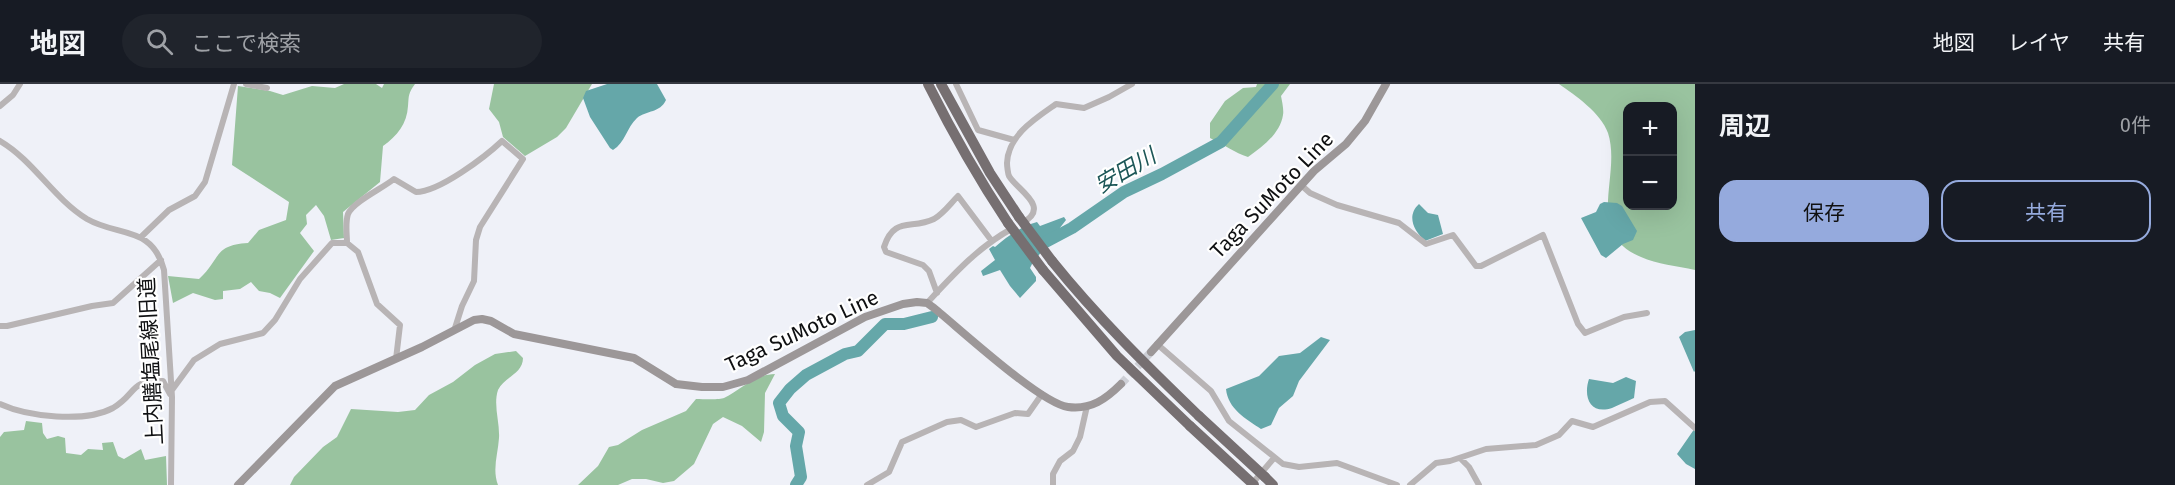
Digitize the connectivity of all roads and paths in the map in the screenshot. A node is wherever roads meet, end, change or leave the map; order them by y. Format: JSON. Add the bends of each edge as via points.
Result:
{"nodes":[{"id":1,"x":20,"y":84,"type":"edge"},
{"id":2,"x":234,"y":84,"type":"edge"},
{"id":3,"x":246,"y":84,"type":"edge"},
{"id":4,"x":928,"y":84,"type":"edge"},
{"id":5,"x":941,"y":84,"type":"edge"},
{"id":6,"x":956,"y":84,"type":"edge"},
{"id":7,"x":1132,"y":84,"type":"edge"},
{"id":8,"x":1386,"y":84,"type":"edge"},
{"id":9,"x":267,"y":88,"type":"dead end"},
{"id":10,"x":0,"y":106,"type":"edge"},
{"id":11,"x":1014,"y":140,"type":"junction"},
{"id":12,"x":0,"y":141,"type":"edge"},
{"id":13,"x":1301,"y":185,"type":"junction"},
{"id":14,"x":141,"y":237,"type":"junction"},
{"id":15,"x":991,"y":240,"type":"junction"},
{"id":16,"x":347,"y":243,"type":"junction"},
{"id":17,"x":161,"y":260,"type":"junction"},
{"id":18,"x":937,"y":293,"type":"junction"},
{"id":19,"x":927,"y":303,"type":"junction"},
{"id":20,"x":1647,"y":313,"type":"dead end"},
{"id":21,"x":0,"y":326,"type":"edge"},
{"id":22,"x":455,"y":328,"type":"junction"},
{"id":23,"x":1157,"y":344,"type":"junction"},
{"id":24,"x":1150,"y":351,"type":"tunnel mouth"},
{"id":25,"x":396,"y":359,"type":"junction"},
{"id":26,"x":1121,"y":384,"type":"tunnel mouth"},
{"id":27,"x":172,"y":394,"type":"junction"},
{"id":28,"x":1042,"y":394,"type":"junction"},
{"id":29,"x":0,"y":404,"type":"edge"},
{"id":30,"x":1087,"y":406,"type":"junction"},
{"id":31,"x":1695,"y":428,"type":"edge"},
{"id":32,"x":1274,"y":458,"type":"junction"},
{"id":33,"x":1460,"y":458,"type":"junction"},
{"id":34,"x":1269,"y":481,"type":"edge"},
{"id":35,"x":171,"y":485,"type":"edge"},
{"id":36,"x":238,"y":485,"type":"edge"},
{"id":37,"x":867,"y":485,"type":"edge"},
{"id":38,"x":1053,"y":485,"type":"edge"},
{"id":39,"x":1252,"y":485,"type":"edge"},
{"id":40,"x":1397,"y":485,"type":"edge"},
{"id":41,"x":1410,"y":485,"type":"edge"},
{"id":42,"x":1479,"y":485,"type":"edge"}],
"edges":[{"from":1,"to":10,"type":"street"},
{"from":2,"to":14,"type":"street","via":[[205,183],[195,196],[169,210]]},
{"from":3,"to":9,"type":"street"},
{"from":4,"to":39,"type":"highway","bridge":true,"via":[[979,179],[1042,270],[1117,356]]},
{"from":5,"to":34,"type":"highway","bridge":true,"via":[[1018,217],[1088,305]]},
{"from":6,"to":11,"type":"street","via":[[978,130]]},
{"from":7,"to":11,"type":"street","via":[[1084,108],[1056,104],[1028,124]]},
{"from":8,"to":13,"type":"main road","name":"Taga SuMoto Line","via":[[1365,121],[1346,144]]},
{"from":11,"to":15,"type":"street","via":[[1007,162],[1009,176],[1029,196],[1034,209],[1028,220]]},
{"from":12,"to":14,"type":"street","via":[[20,154],[83,216]]},
{"from":13,"to":20,"type":"street","via":[[1337,205],[1399,223],[1425,243],[1453,235],[1476,266],[1543,235],[1585,333],[1624,317]]},
{"from":13,"to":23,"type":"main road","name":"Taga SuMoto Line"},
{"from":14,"to":17,"type":"street","name":"上内膳塩尾線旧道"},
{"from":15,"to":18,"type":"street"},
{"from":15,"to":18,"type":"street","via":[[958,196],[933,219],[893,230],[887,237],[886,252],[923,265]]},
{"from":16,"to":22,"type":"street","via":[[347,216],[367,196],[394,179],[416,192],[435,189],[487,156],[502,141],[523,159],[480,227],[474,281]]},
{"from":16,"to":25,"type":"street","via":[[358,252],[377,304],[400,325]]},
{"from":16,"to":27,"type":"street","via":[[332,243],[300,279],[263,333],[220,344],[194,360]]},
{"from":17,"to":21,"type":"street","via":[[113,303]]},
{"from":17,"to":27,"type":"street","name":"上内膳塩尾線旧道"},
{"from":18,"to":19,"type":"street"},
{"from":19,"to":22,"type":"main road","name":"Taga SuMoto Line","via":[[903,304],[865,317],[748,380],[723,387],[676,384],[634,358],[514,334],[482,319]]},
{"from":19,"to":28,"type":"main road"},
{"from":22,"to":25,"type":"main road","name":"Taga SuMoto Line"},
{"from":23,"to":24,"type":"main road","name":"Taga SuMoto Line"},
{"from":23,"to":32,"type":"street","via":[[1211,391],[1229,421]]},
{"from":25,"to":36,"type":"main road","name":"Taga SuMoto Line","via":[[335,386]]},
{"from":26,"to":30,"type":"main road","via":[[1107,399]]},
{"from":27,"to":29,"type":"street","via":[[163,381],[146,381],[115,406],[77,418],[14,411]]},
{"from":27,"to":35,"type":"street","name":"上内膳塩尾線旧道"},
{"from":28,"to":30,"type":"main road","via":[[1067,407]]},
{"from":28,"to":37,"type":"street","via":[[1028,414],[1016,413],[976,427],[961,420],[947,422],[902,442],[888,472]]},
{"from":30,"to":38,"type":"street","via":[[1080,437],[1073,451],[1060,461],[1053,474]]},
{"from":31,"to":33,"type":"street","via":[[1665,401],[1658,401],[1593,427],[1572,422],[1558,435],[1536,445],[1500,447]]},
{"from":32,"to":39,"type":"street"},
{"from":32,"to":40,"type":"street","via":[[1299,467],[1337,463]]},
{"from":33,"to":41,"type":"street","via":[[1436,463]]},
{"from":33,"to":42,"type":"street"}]}
